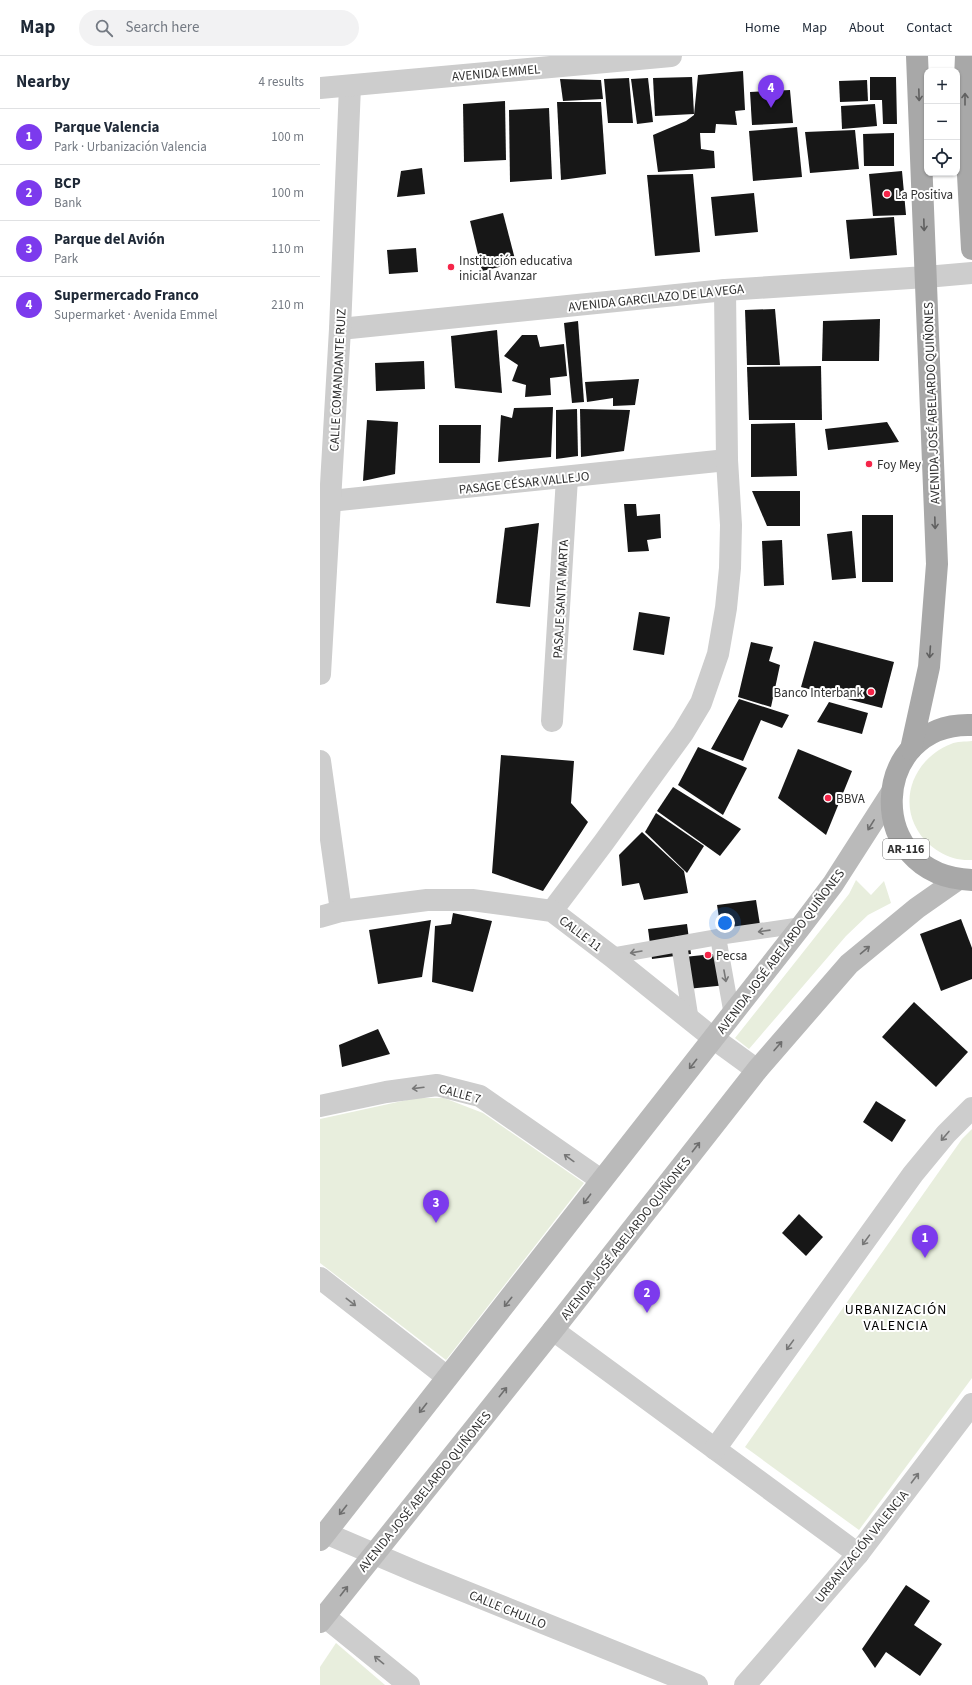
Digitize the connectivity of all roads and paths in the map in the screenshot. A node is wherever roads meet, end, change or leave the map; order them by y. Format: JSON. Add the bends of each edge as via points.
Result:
{"nodes":[{"id":1,"x":671,"y":56,"type":"edge"},
{"id":2,"x":917,"y":56,"type":"edge"},
{"id":3,"x":966,"y":56,"type":"edge"},
{"id":4,"x":597,"y":60,"type":"edge"},
{"id":5,"x":350,"y":86,"type":"junction"},
{"id":6,"x":320,"y":88,"type":"edge"},
{"id":7,"x":972,"y":249,"type":"edge"},
{"id":8,"x":972,"y":272,"type":"edge"},
{"id":9,"x":926,"y":277,"type":"junction"},
{"id":10,"x":725,"y":290,"type":"junction"},
{"id":11,"x":340,"y":329,"type":"junction"},
{"id":12,"x":727,"y":460,"type":"junction"},
{"id":13,"x":567,"y":478,"type":"junction"},
{"id":14,"x":326,"y":501,"type":"edge"},
{"id":15,"x":320,"y":674,"type":"edge"},
{"id":16,"x":552,"y":721,"type":"dead end"},
{"id":17,"x":972,"y":725,"type":"edge"},
{"id":18,"x":911,"y":749,"type":"junction"},
{"id":19,"x":320,"y":761,"type":"edge"},
{"id":20,"x":892,"y":792,"type":"junction"},
{"id":21,"x":964,"y":880,"type":"edge"},
{"id":22,"x":341,"y":911,"type":"junction"},
{"id":23,"x":552,"y":911,"type":"junction"},
{"id":24,"x":320,"y":917,"type":"edge"},
{"id":25,"x":802,"y":925,"type":"junction"},
{"id":26,"x":718,"y":937,"type":"junction"},
{"id":27,"x":679,"y":944,"type":"junction"},
{"id":28,"x":611,"y":956,"type":"junction"},
{"id":29,"x":732,"y":1015,"type":"junction"},
{"id":30,"x":691,"y":1021,"type":"junction"},
{"id":31,"x":713,"y":1038,"type":"junction"},
{"id":32,"x":756,"y":1070,"type":"junction"},
{"id":33,"x":320,"y":1106,"type":"edge"},
{"id":34,"x":972,"y":1108,"type":"edge"},
{"id":35,"x":601,"y":1180,"type":"junction"},
{"id":36,"x":320,"y":1278,"type":"edge"},
{"id":37,"x":553,"y":1330,"type":"junction"},
{"id":38,"x":447,"y":1377,"type":"junction"},
{"id":39,"x":972,"y":1404,"type":"edge"},
{"id":40,"x":715,"y":1449,"type":"junction"},
{"id":41,"x":322,"y":1535,"type":"edge"},
{"id":42,"x":374,"y":1553,"type":"junction"},
{"id":43,"x":858,"y":1554,"type":"junction"},
{"id":44,"x":322,"y":1619,"type":"edge"},
{"id":45,"x":409,"y":1685,"type":"edge"},
{"id":46,"x":697,"y":1685,"type":"edge"},
{"id":47,"x":745,"y":1685,"type":"edge"}],
"edges":[{"from":1,"to":4,"type":"street","name":"AVENIDA EMMEL"},
{"from":2,"to":9,"type":"main road","name":"AVENIDA JOSÉ ABELARDO QUIÑONES","one_way":true},
{"from":7,"to":3,"type":"main road","one_way":true,"via":[[964,101]]},
{"from":4,"to":5,"type":"street","name":"AVENIDA EMMEL"},
{"from":5,"to":6,"type":"street","name":"AVENIDA EMMEL"},
{"from":5,"to":11,"type":"street","name":"CALLE COMANDANTE RUIZ"},
{"from":8,"to":9,"type":"street","name":"AVENIDA GARCILAZO DE LA VEGA"},
{"from":9,"to":10,"type":"street","name":"AVENIDA GARCILAZO DE LA VEGA"},
{"from":9,"to":18,"type":"main road","name":"AVENIDA JOSÉ ABELARDO QUIÑONES","one_way":true,"via":[[937,564],[929,667]]},
{"from":10,"to":11,"type":"street","name":"AVENIDA GARCILAZO DE LA VEGA"},
{"from":10,"to":12,"type":"street"},
{"from":11,"to":14,"type":"street","name":"CALLE COMANDANTE RUIZ"},
{"from":12,"to":13,"type":"street","name":"PASAGE CÉSAR VALLEJO"},
{"from":12,"to":23,"type":"street","via":[[731,525],[726,608],[718,654],[701,703],[667,756]]},
{"from":13,"to":14,"type":"street","name":"PASAGE CÉSAR VALLEJO"},
{"from":13,"to":16,"type":"street","name":"PASAJE SANTA MARTA"},
{"from":14,"to":15,"type":"street","name":"CALLE COMANDANTE RUIZ"},
{"from":17,"to":18,"type":"main road","number":"AR-116","via":[[962,724],[944,728],[926,737]]},
{"from":18,"to":20,"type":"main road","number":"AR-116","via":[[895,776]]},
{"from":19,"to":22,"type":"street"},
{"from":20,"to":21,"type":"main road","number":"AR-116","via":[[892,812],[897,832],[906,849],[920,863],[937,874]]},
{"from":20,"to":25,"type":"main road","name":"AVENIDA JOSÉ ABELARDO QUIÑONES","number":"AR-116","one_way":true,"via":[[833,884]]},
{"from":32,"to":21,"type":"main road","name":"AVENIDA JOSÉ ABELARDO QUIÑONES","number":"AR-116","one_way":true,"via":[[849,964],[917,908]]},
{"from":22,"to":23,"type":"street","name":"CALLE 11","via":[[427,900],[472,900]]},
{"from":22,"to":24,"type":"street","name":"CALLE 11"},
{"from":23,"to":28,"type":"street","name":"CALLE 11"},
{"from":25,"to":26,"type":"lane","one_way":true},
{"from":25,"to":29,"type":"main road","name":"AVENIDA JOSÉ ABELARDO QUIÑONES","number":"AR-116"},
{"from":26,"to":27,"type":"lane"},
{"from":26,"to":29,"type":"lane","one_way":true},
{"from":27,"to":28,"type":"lane","one_way":true},
{"from":27,"to":30,"type":"lane"},
{"from":28,"to":30,"type":"street","name":"CALLE 11"},
{"from":29,"to":31,"type":"main road","name":"AVENIDA JOSÉ ABELARDO QUIÑONES","number":"AR-116"},
{"from":30,"to":31,"type":"street","name":"CALLE 11"},
{"from":31,"to":32,"type":"street","name":"CALLE 11"},
{"from":31,"to":35,"type":"main road","name":"AVENIDA JOSÉ ABELARDO QUIÑONES","number":"AR-116","one_way":true},
{"from":37,"to":32,"type":"main road","name":"AVENIDA JOSÉ ABELARDO QUIÑONES","number":"AR-116","one_way":true},
{"from":35,"to":33,"type":"street","name":"CALLE 7","one_way":true,"via":[[480,1096],[437,1085],[386,1092]]},
{"from":34,"to":40,"type":"street","one_way":true,"via":[[946,1134],[913,1174]]},
{"from":35,"to":38,"type":"main road","name":"AVENIDA JOSÉ ABELARDO QUIÑONES","number":"AR-116","one_way":true},
{"from":36,"to":38,"type":"street","one_way":true},
{"from":37,"to":40,"type":"street"},
{"from":42,"to":37,"type":"main road","name":"AVENIDA JOSÉ ABELARDO QUIÑONES","number":"AR-116","one_way":true},
{"from":38,"to":41,"type":"main road","name":"AVENIDA JOSÉ ABELARDO QUIÑONES","number":"AR-116","one_way":true},
{"from":43,"to":39,"type":"street","name":"URBANIZACIÓN VALENCIA","one_way":true},
{"from":40,"to":43,"type":"street"},
{"from":41,"to":42,"type":"street","name":"CALLE CHULLO"},
{"from":44,"to":42,"type":"main road","name":"AVENIDA JOSÉ ABELARDO QUIÑONES","number":"AR-116","one_way":true},
{"from":42,"to":46,"type":"street","name":"CALLE CHULLO"},
{"from":43,"to":47,"type":"street","name":"URBANIZACIÓN VALENCIA"},
{"from":45,"to":44,"type":"street","one_way":true}]}
